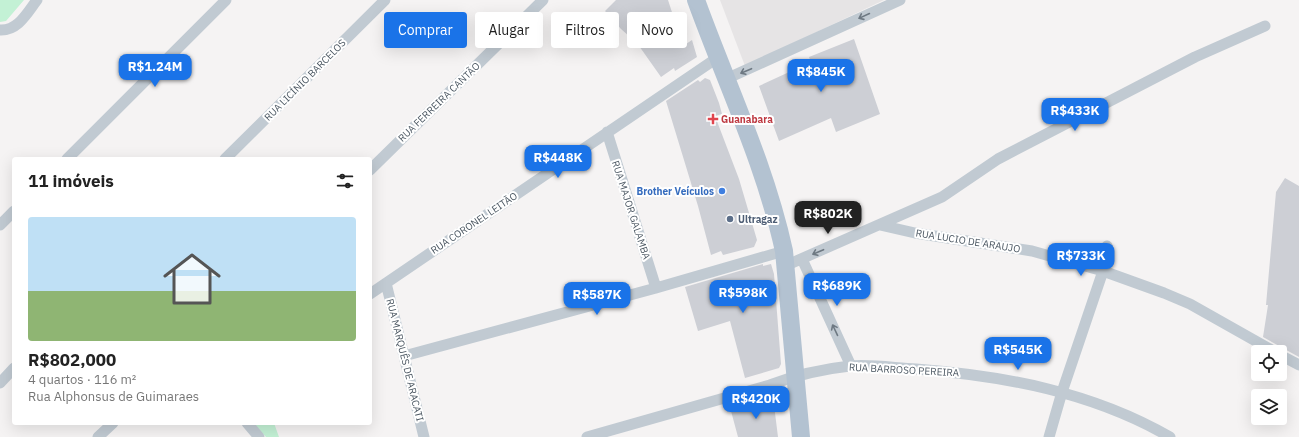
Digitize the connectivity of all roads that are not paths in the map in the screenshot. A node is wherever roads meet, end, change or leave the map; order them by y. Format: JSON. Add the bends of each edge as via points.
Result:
{"nodes":[{"id":1,"x":37,"y":0,"type":"edge"},
{"id":2,"x":226,"y":0,"type":"edge"},
{"id":3,"x":385,"y":0,"type":"edge"},
{"id":4,"x":543,"y":0,"type":"edge"},
{"id":5,"x":696,"y":0,"type":"edge"},
{"id":6,"x":900,"y":0,"type":"edge"},
{"id":7,"x":1265,"y":26,"type":"dead end"},
{"id":8,"x":0,"y":30,"type":"edge"},
{"id":9,"x":717,"y":58,"type":"junction"},
{"id":10,"x":726,"y":79,"type":"junction"},
{"id":11,"x":607,"y":132,"type":"junction"},
{"id":12,"x":69,"y":157,"type":"edge"},
{"id":13,"x":227,"y":157,"type":"edge"},
{"id":14,"x":372,"y":168,"type":"edge"},
{"id":15,"x":12,"y":213,"type":"edge"},
{"id":16,"x":0,"y":225,"type":"edge"},
{"id":17,"x":880,"y":225,"type":"junction"},
{"id":18,"x":1107,"y":246,"type":"dead end"},
{"id":19,"x":785,"y":258,"type":"junction"},
{"id":20,"x":802,"y":259,"type":"junction"},
{"id":21,"x":1103,"y":271,"type":"junction"},
{"id":22,"x":386,"y":283,"type":"junction"},
{"id":23,"x":656,"y":288,"type":"junction"},
{"id":24,"x":372,"y":293,"type":"edge"},
{"id":25,"x":1263,"y":345,"type":"edge"},
{"id":26,"x":404,"y":356,"type":"junction"},
{"id":27,"x":1287,"y":359,"type":"edge"},
{"id":28,"x":1299,"y":365,"type":"edge"},
{"id":29,"x":851,"y":366,"type":"junction"},
{"id":30,"x":12,"y":370,"type":"edge"},
{"id":31,"x":796,"y":376,"type":"junction"},
{"id":32,"x":0,"y":383,"type":"edge"},
{"id":33,"x":1062,"y":392,"type":"junction"},
{"id":34,"x":110,"y":425,"type":"edge"},
{"id":35,"x":249,"y":425,"type":"edge"},
{"id":36,"x":98,"y":437,"type":"edge"},
{"id":37,"x":259,"y":437,"type":"edge"},
{"id":38,"x":424,"y":437,"type":"edge"},
{"id":39,"x":587,"y":437,"type":"edge"},
{"id":40,"x":801,"y":437,"type":"edge"},
{"id":41,"x":1049,"y":437,"type":"edge"},
{"id":42,"x":1170,"y":437,"type":"edge"}],
"edges":[{"from":1,"to":8,"type":"street","via":[[21,21]]},
{"from":2,"to":12,"type":"street"},
{"from":3,"to":13,"type":"street","name":"RUA LICÍNIO BARCELOS"},
{"from":4,"to":14,"type":"street","name":"RUA FERREIRA CANTÃO"},
{"from":5,"to":9,"type":"main road"},
{"from":6,"to":10,"type":"street","one_way":true},
{"from":7,"to":17,"type":"street","via":[[1195,57],[998,159],[942,197]]},
{"from":9,"to":10,"type":"main road"},
{"from":9,"to":11,"type":"street","name":"RUA CORONEL LEITÃO"},
{"from":10,"to":19,"type":"main road","via":[[767,187]]},
{"from":11,"to":22,"type":"street","name":"RUA CORONEL LEITÃO"},
{"from":11,"to":23,"type":"street","name":"RUA MAJOR GALAMBA"},
{"from":15,"to":16,"type":"street"},
{"from":17,"to":20,"type":"street","one_way":true},
{"from":17,"to":21,"type":"street","name":"RUA LUCIO DE ARAUJO","via":[[1032,251]]},
{"from":18,"to":21,"type":"street"},
{"from":19,"to":20,"type":"street"},
{"from":19,"to":23,"type":"street"},
{"from":19,"to":31,"type":"main road"},
{"from":29,"to":20,"type":"street","one_way":true},
{"from":21,"to":25,"type":"street","name":"RUA LUCIO DE ARAUJO","via":[[1190,304]]},
{"from":21,"to":33,"type":"street"},
{"from":22,"to":24,"type":"street","name":"RUA CORONEL LEITÃO"},
{"from":22,"to":26,"type":"street","name":"RUA MARQUÊS DE ARACATI"},
{"from":23,"to":26,"type":"street"},
{"from":26,"to":38,"type":"street","name":"RUA MARQUÊS DE ARACATI"},
{"from":27,"to":28,"type":"street"},
{"from":29,"to":31,"type":"street","name":"RUA BARROSO PEREIRA"},
{"from":29,"to":33,"type":"street","name":"RUA BARROSO PEREIRA","via":[[966,373]]},
{"from":30,"to":32,"type":"street"},
{"from":31,"to":39,"type":"street","name":"RUA BARROSO PEREIRA"},
{"from":31,"to":40,"type":"main road"},
{"from":33,"to":41,"type":"street"},
{"from":33,"to":42,"type":"street","name":"RUA BARROSO PEREIRA","via":[[1113,409]]},
{"from":34,"to":36,"type":"street"},
{"from":35,"to":37,"type":"street"}]}
